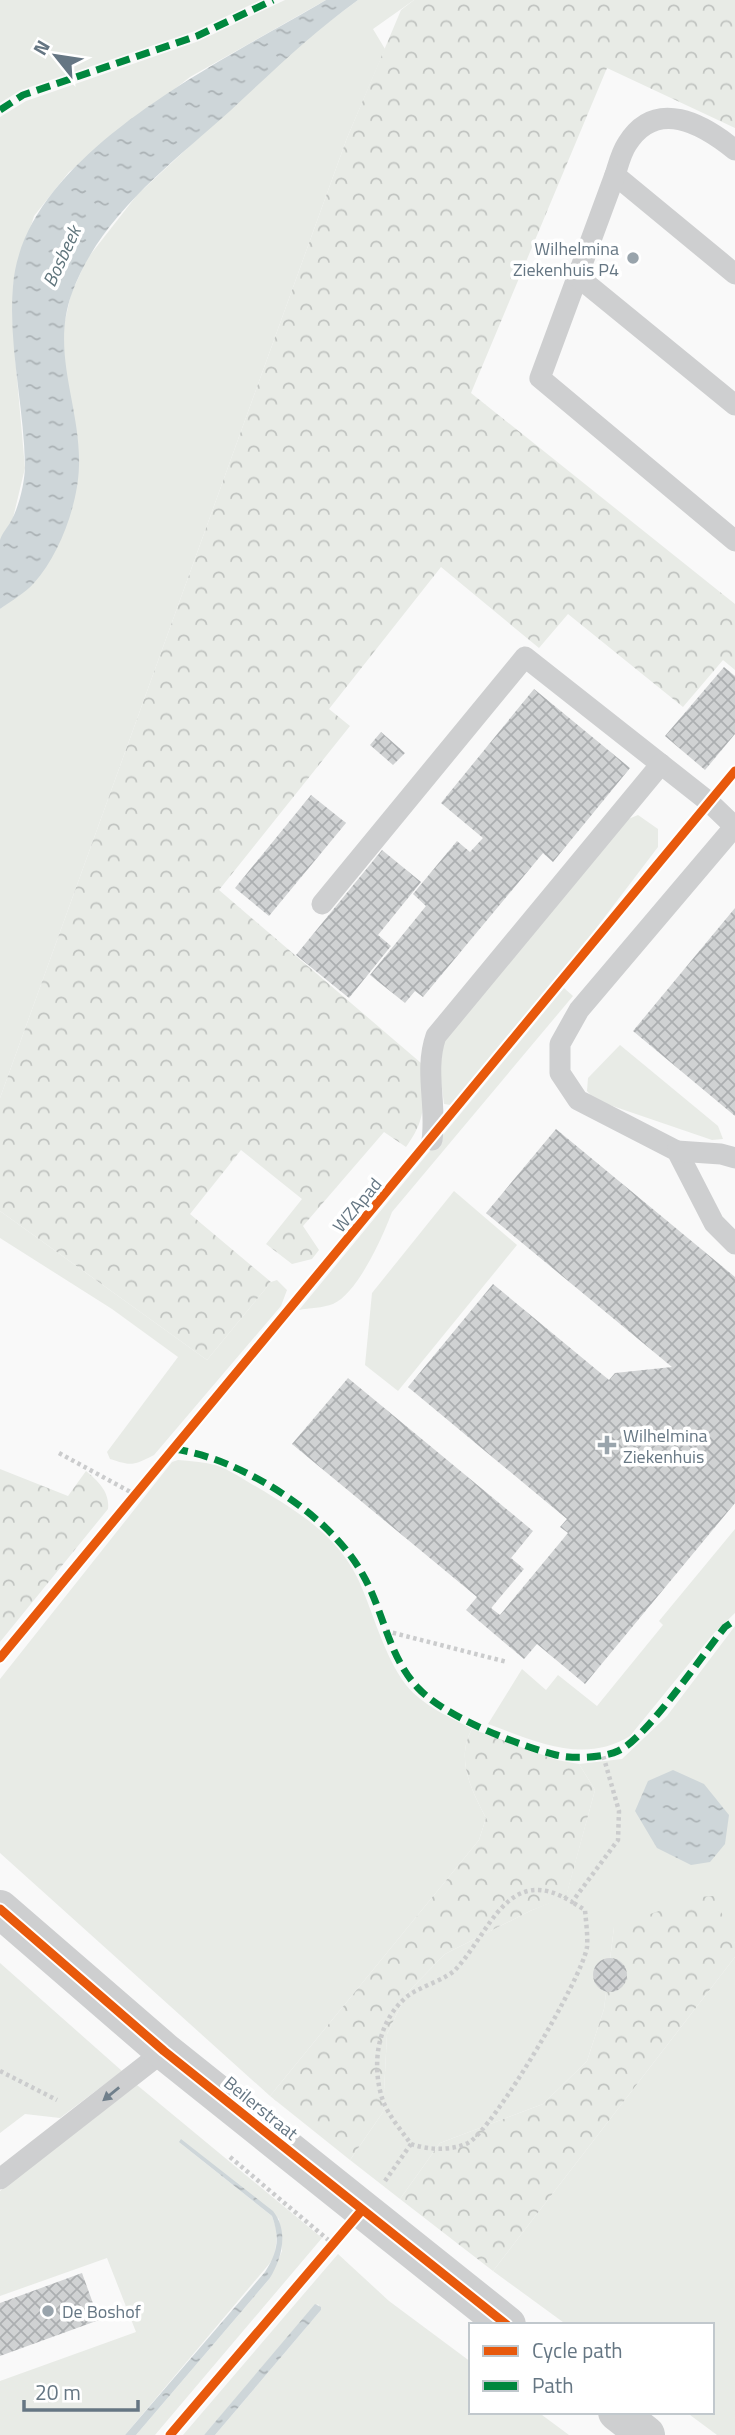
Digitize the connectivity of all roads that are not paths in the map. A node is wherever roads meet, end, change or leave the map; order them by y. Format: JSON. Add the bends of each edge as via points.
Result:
{"nodes":[{"id":1,"x":735,"y":150,"type":"edge"},
{"id":2,"x":615,"y":175,"type":"junction"},
{"id":3,"x":735,"y":274,"type":"edge"},
{"id":4,"x":577,"y":276,"type":"junction"},
{"id":5,"x":735,"y":405,"type":"edge"},
{"id":6,"x":735,"y":541,"type":"edge"},
{"id":7,"x":661,"y":764,"type":"junction"},
{"id":8,"x":735,"y":826,"type":"edge"},
{"id":9,"x":322,"y":904,"type":"dead end"},
{"id":10,"x":432,"y":1140,"type":"dead end"},
{"id":11,"x":677,"y":1151,"type":"junction"},
{"id":12,"x":735,"y":1158,"type":"edge"},
{"id":13,"x":735,"y":1244,"type":"edge"},
{"id":14,"x":0,"y":1909,"type":"edge"},
{"id":15,"x":164,"y":2051,"type":"junction"},
{"id":16,"x":0,"y":2179,"type":"edge"},
{"id":17,"x":504,"y":2323,"type":"edge"},
{"id":18,"x":620,"y":2414,"type":"edge"},
{"id":19,"x":646,"y":2435,"type":"edge"}],
"edges":[{"from":1,"to":2,"type":"lane","via":[[708,128],[675,118],[647,122],[627,144]]},
{"from":2,"to":3,"type":"lane"},
{"from":2,"to":4,"type":"lane"},
{"from":4,"to":5,"type":"lane"},
{"from":4,"to":6,"type":"lane","via":[[540,378]]},
{"from":7,"to":8,"type":"lane"},
{"from":7,"to":9,"type":"lane","via":[[525,657]]},
{"from":7,"to":10,"type":"lane","via":[[436,1036],[430,1060],[435,1118]]},
{"from":8,"to":11,"type":"lane","via":[[579,1010],[560,1044],[560,1073],[578,1100]]},
{"from":11,"to":12,"type":"lane"},
{"from":11,"to":13,"type":"lane","via":[[714,1223]]},
{"from":14,"to":15,"type":"street","name":"Beilerstraat"},
{"from":15,"to":16,"type":"lane","one_way":true},
{"from":15,"to":17,"type":"street","name":"Beilerstraat"},
{"from":18,"to":19,"type":"street"}]}
